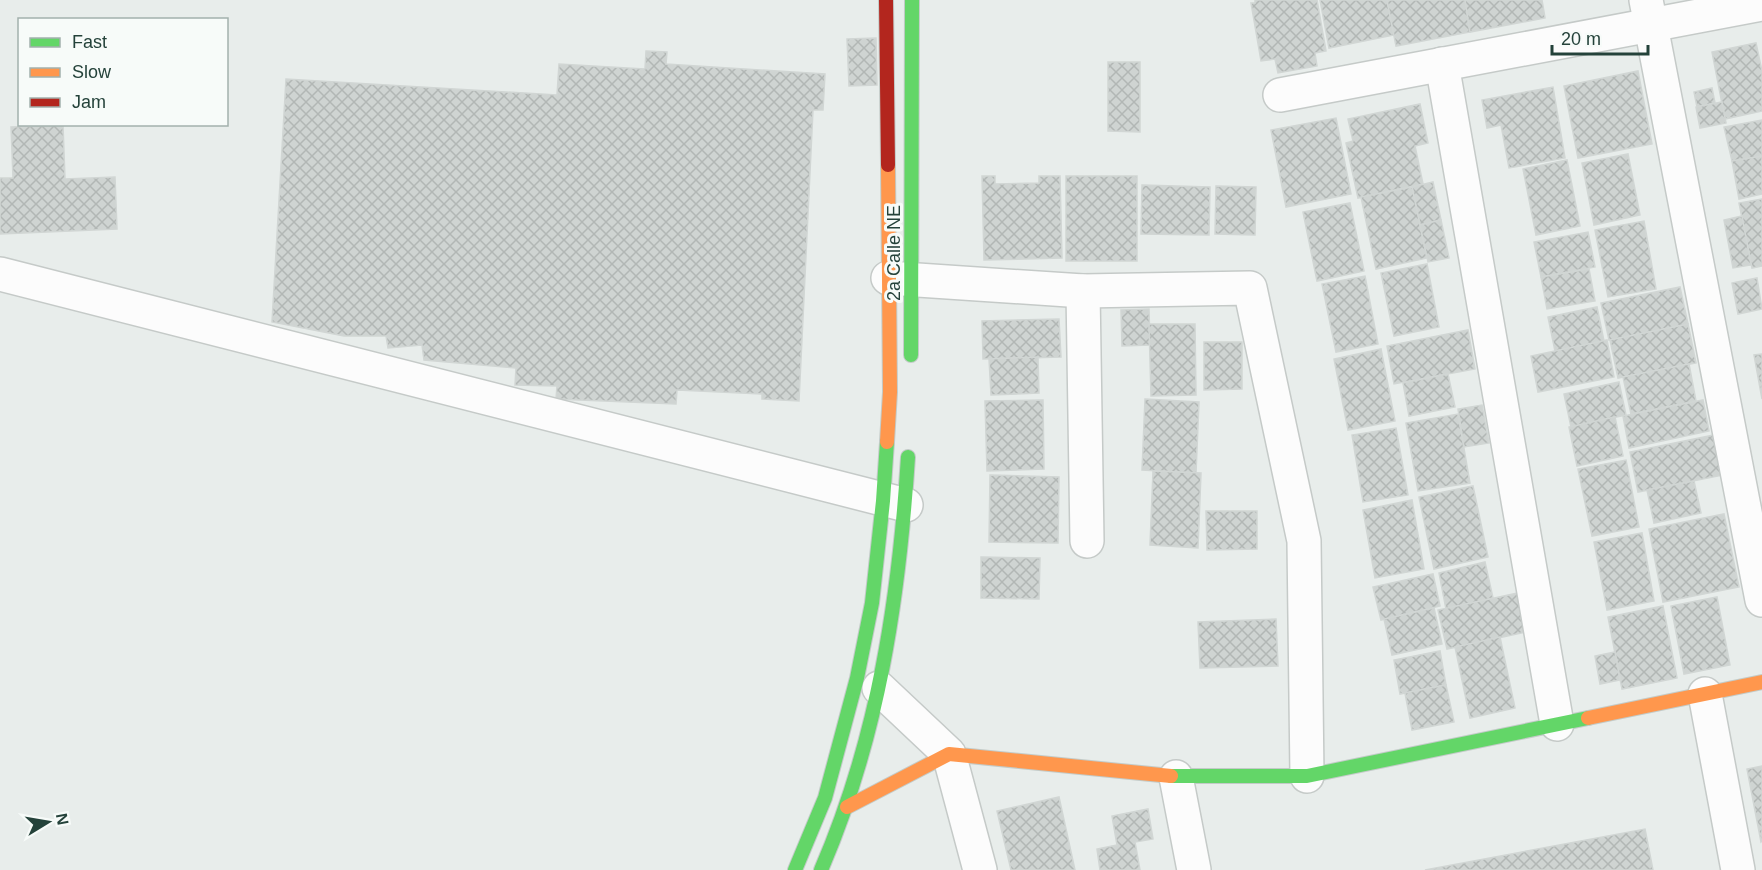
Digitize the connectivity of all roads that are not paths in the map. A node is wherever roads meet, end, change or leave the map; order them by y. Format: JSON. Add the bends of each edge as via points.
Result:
{"nodes":[{"id":1,"x":886,"y":0,"type":"edge"},
{"id":2,"x":912,"y":0,"type":"edge"},
{"id":3,"x":1762,"y":4,"type":"edge"},
{"id":4,"x":1648,"y":13,"type":"edge"},
{"id":5,"x":1442,"y":64,"type":"junction"},
{"id":6,"x":1280,"y":95,"type":"dead end"},
{"id":7,"x":0,"y":274,"type":"edge"},
{"id":8,"x":900,"y":278,"type":"junction"},
{"id":9,"x":1083,"y":291,"type":"junction"},
{"id":10,"x":911,"y":372,"type":"dead end"},
{"id":11,"x":909,"y":439,"type":"dead end"},
{"id":12,"x":894,"y":503,"type":"junction"},
{"id":13,"x":1087,"y":541,"type":"dead end"},
{"id":14,"x":1762,"y":600,"type":"edge"},
{"id":15,"x":1762,"y":682,"type":"edge"},
{"id":16,"x":879,"y":687,"type":"junction"},
{"id":17,"x":1705,"y":694,"type":"junction"},
{"id":18,"x":1557,"y":724,"type":"junction"},
{"id":19,"x":949,"y":754,"type":"junction"},
{"id":20,"x":1307,"y":776,"type":"junction"},
{"id":21,"x":1176,"y":777,"type":"junction"},
{"id":22,"x":847,"y":807,"type":"junction"},
{"id":23,"x":795,"y":870,"type":"edge"},
{"id":24,"x":821,"y":870,"type":"edge"},
{"id":25,"x":980,"y":870,"type":"edge"},
{"id":26,"x":1194,"y":870,"type":"edge"},
{"id":27,"x":1738,"y":870,"type":"edge"}],
"edges":[{"from":1,"to":8,"type":"main road","name":"2a Calle NE"},
{"from":2,"to":8,"type":"main road","name":"2a Calle NE"},
{"from":3,"to":4,"type":"street"},
{"from":4,"to":5,"type":"street"},
{"from":4,"to":14,"type":"street"},
{"from":5,"to":6,"type":"street"},
{"from":5,"to":18,"type":"street"},
{"from":7,"to":12,"type":"street"},
{"from":8,"to":9,"type":"street"},
{"from":8,"to":10,"type":"main road","name":"2a Calle NE"},
{"from":8,"to":12,"type":"main road","name":"2a Calle NE","via":[[890,392]]},
{"from":9,"to":13,"type":"street"},
{"from":9,"to":20,"type":"street","via":[[1250,288],[1304,541]]},
{"from":11,"to":12,"type":"main road"},
{"from":12,"to":16,"type":"main road","via":[[894,612]]},
{"from":12,"to":23,"type":"main road","via":[[857,678],[825,798]]},
{"from":15,"to":17,"type":"main road"},
{"from":16,"to":19,"type":"street"},
{"from":16,"to":22,"type":"main road"},
{"from":17,"to":18,"type":"main road"},
{"from":17,"to":27,"type":"street"},
{"from":18,"to":20,"type":"main road"},
{"from":19,"to":21,"type":"main road"},
{"from":19,"to":22,"type":"main road"},
{"from":19,"to":25,"type":"street"},
{"from":20,"to":21,"type":"main road"},
{"from":21,"to":26,"type":"street"},
{"from":22,"to":24,"type":"main road"}]}
